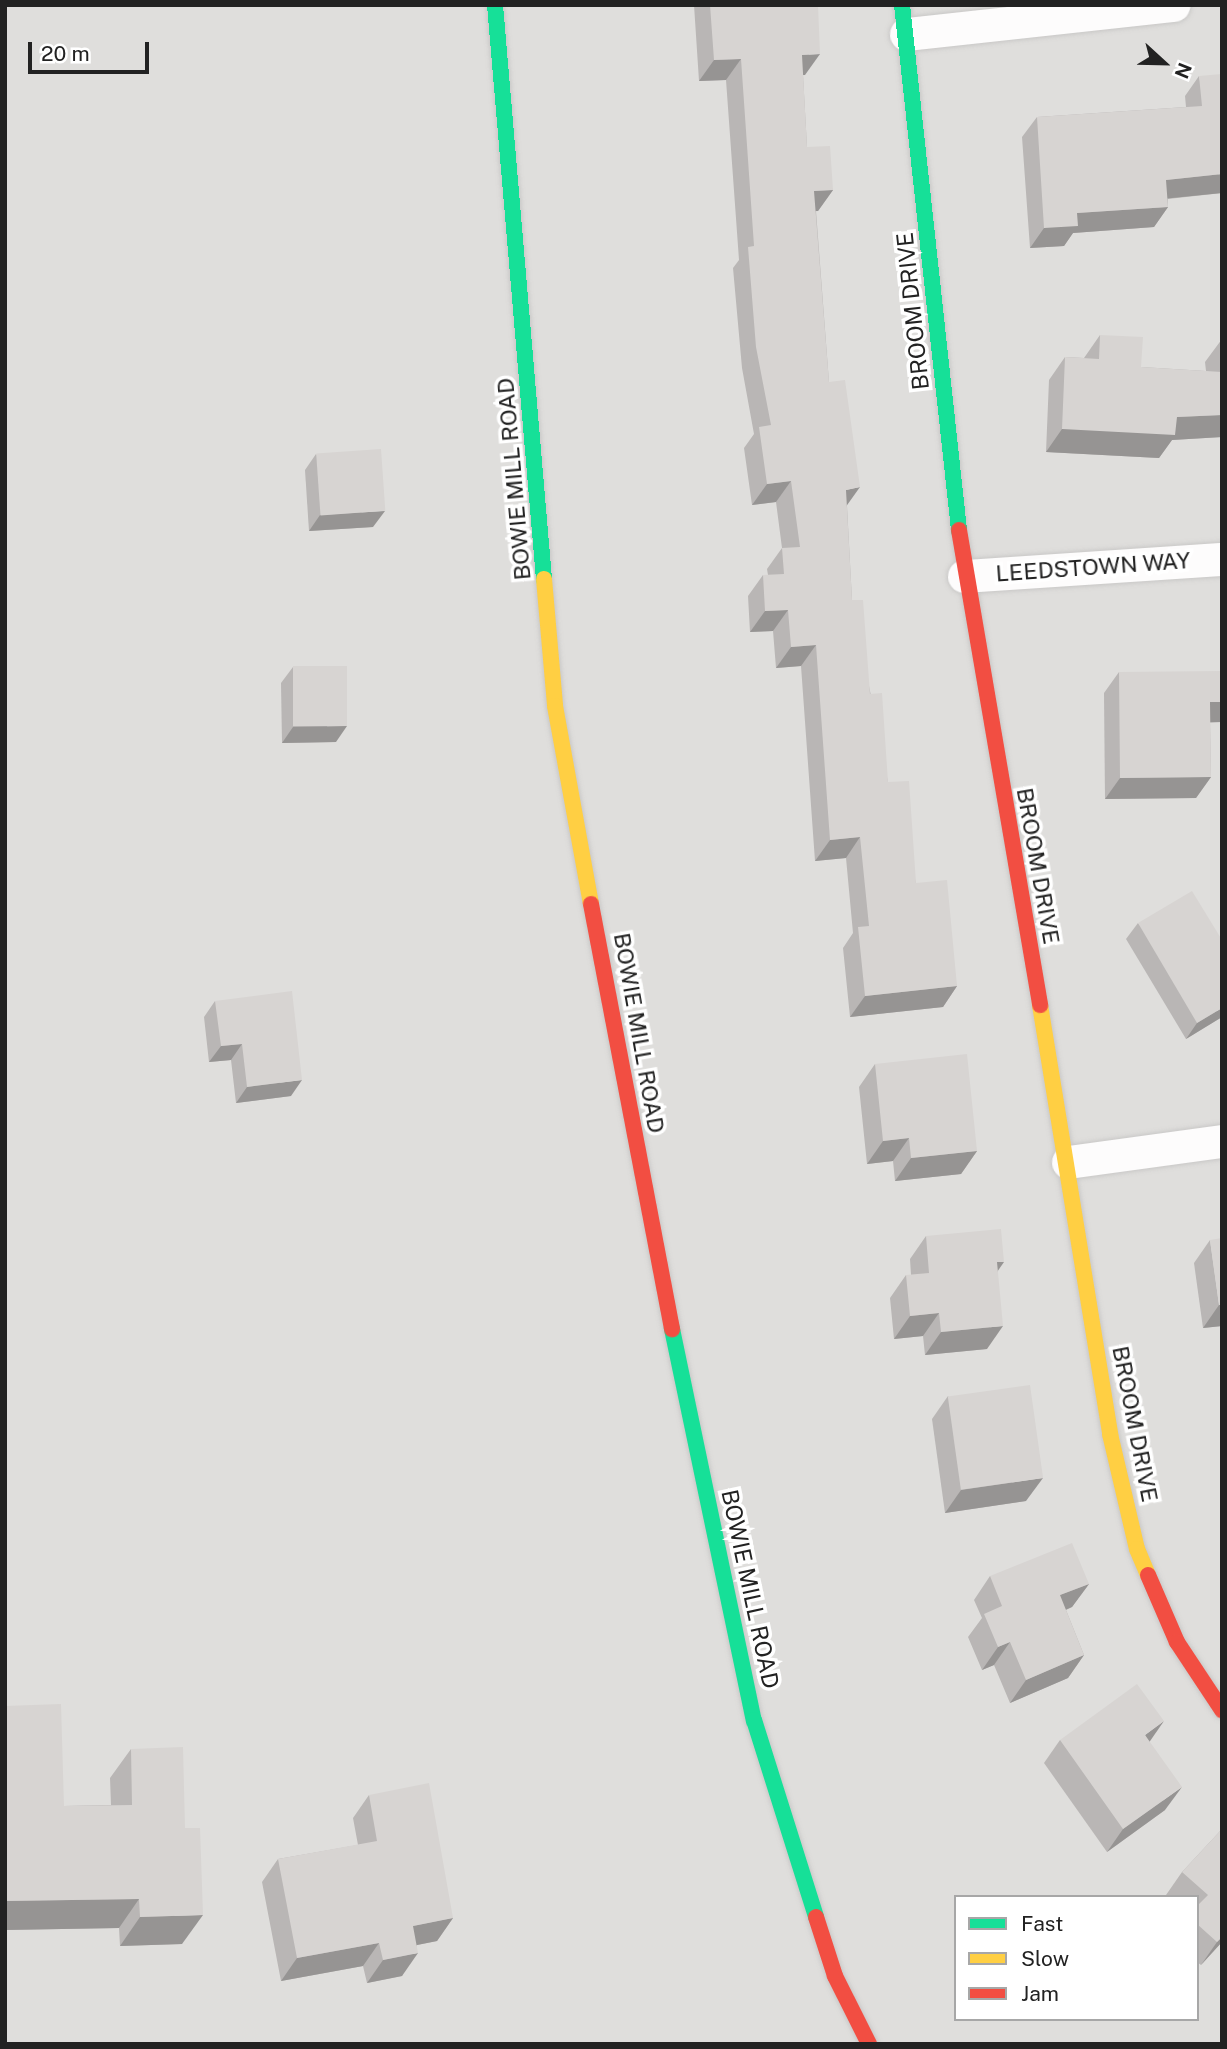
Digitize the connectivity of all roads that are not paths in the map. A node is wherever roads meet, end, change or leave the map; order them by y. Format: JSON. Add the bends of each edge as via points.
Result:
{"nodes":[{"id":1,"x":495,"y":5,"type":"edge"},
{"id":2,"x":1173,"y":5,"type":"edge"},
{"id":3,"x":904,"y":20,"type":"edge"},
{"id":4,"x":1222,"y":559,"type":"edge"},
{"id":5,"x":964,"y":576,"type":"junction"},
{"id":6,"x":1222,"y":1141,"type":"edge"},
{"id":7,"x":1068,"y":1162,"type":"junction"},
{"id":8,"x":1222,"y":1710,"type":"edge"},
{"id":9,"x":869,"y":2044,"type":"edge"}],
"edges":[{"from":1,"to":9,"type":"street","name":"BOWIE MILL ROAD","via":[[555,706],[653,1238],[754,1720],[835,1976]]},
{"from":2,"to":3,"type":"street"},
{"from":3,"to":5,"type":"street","name":"BROOM DRIVE"},
{"from":4,"to":5,"type":"street","name":"LEEDSTOWN WAY"},
{"from":5,"to":7,"type":"street","name":"BROOM DRIVE"},
{"from":6,"to":7,"type":"street"},
{"from":7,"to":8,"type":"street","name":"BROOM DRIVE","via":[[1110,1434],[1137,1549],[1177,1642]]}]}
